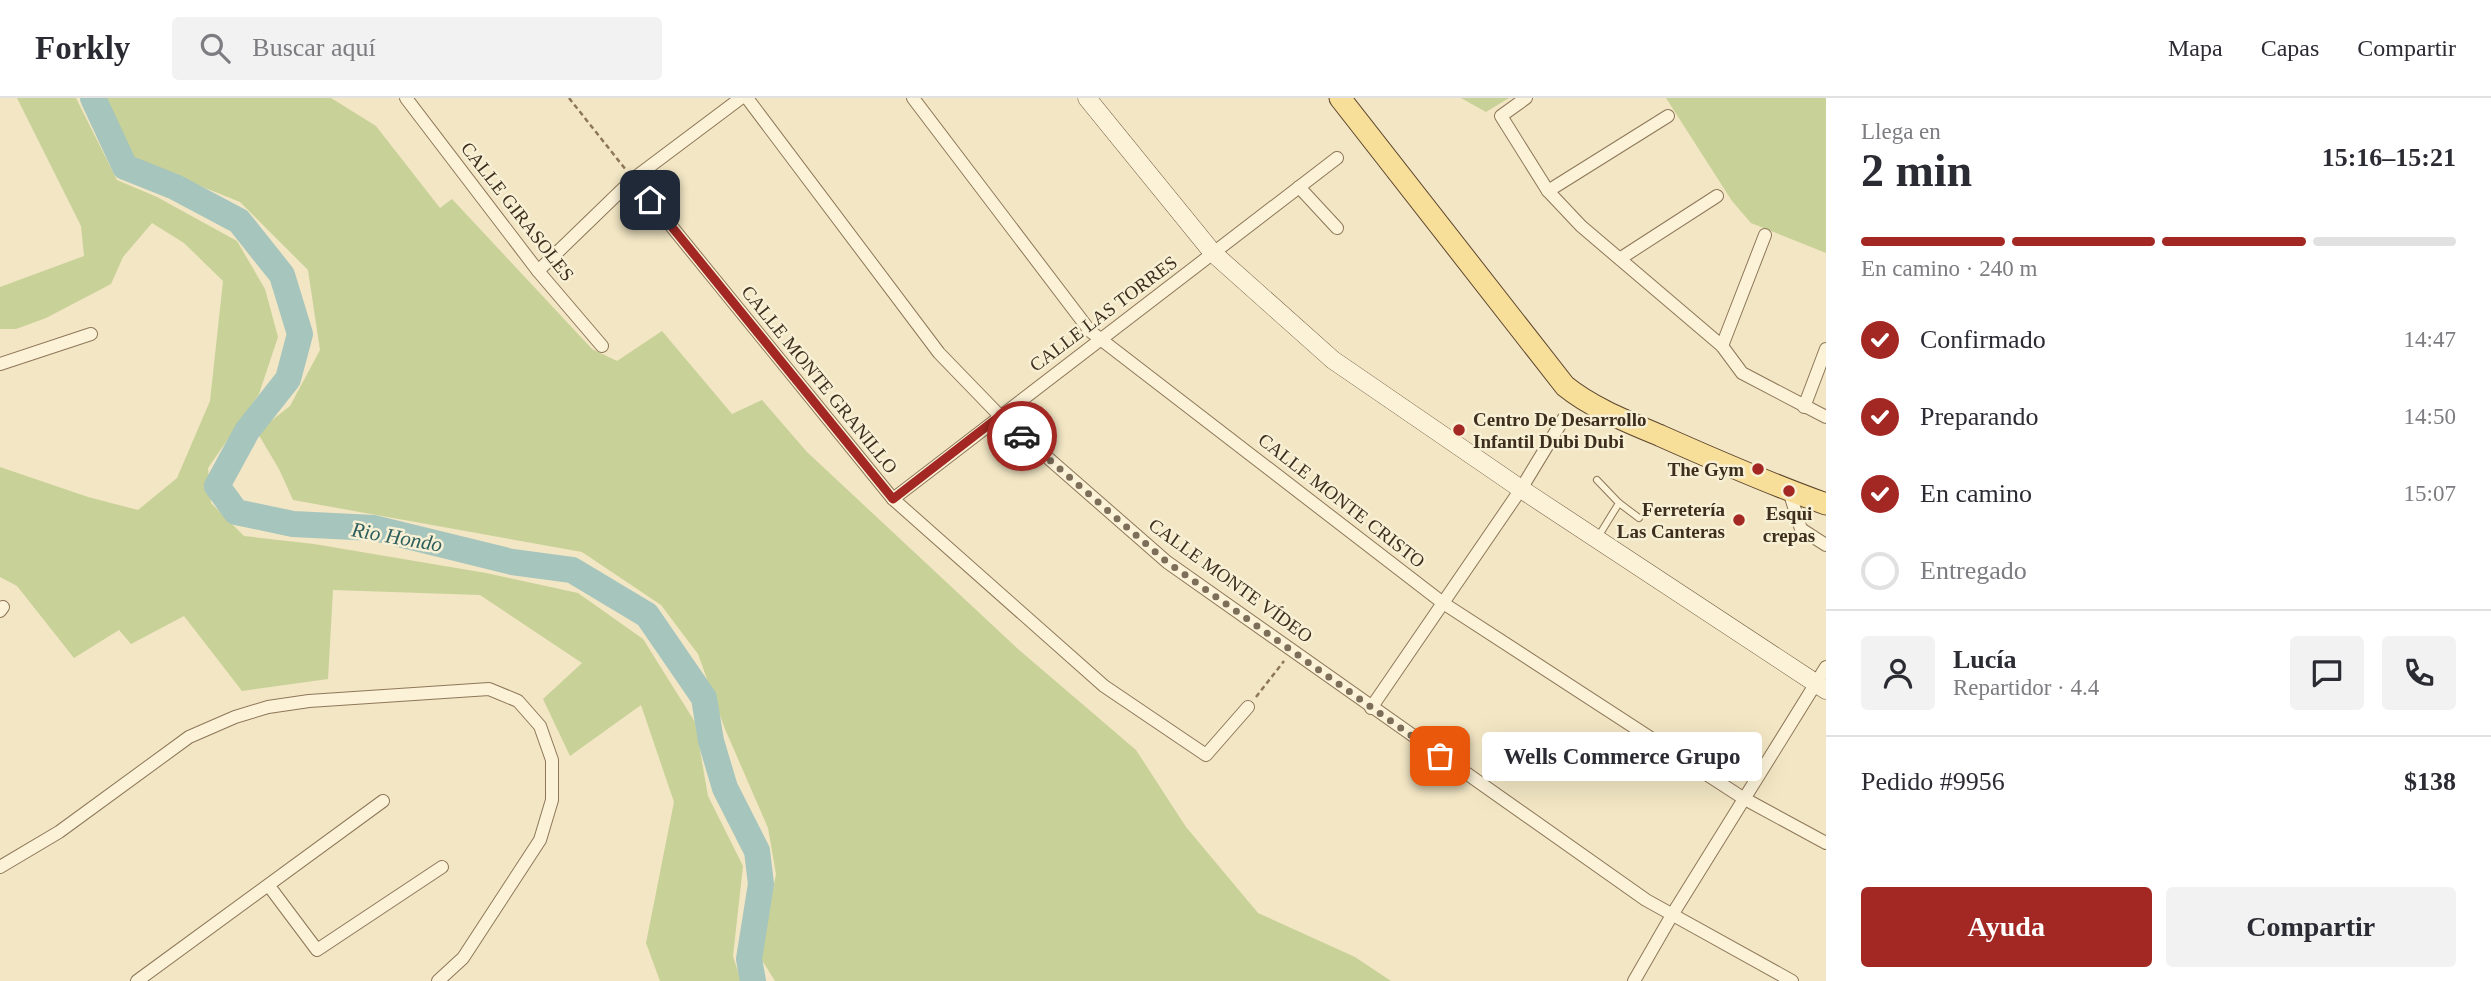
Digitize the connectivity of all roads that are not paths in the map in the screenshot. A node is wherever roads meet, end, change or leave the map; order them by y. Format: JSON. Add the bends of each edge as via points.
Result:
{"nodes":[{"id":1,"x":406,"y":98,"type":"edge"},
{"id":2,"x":741,"y":98,"type":"edge"},
{"id":3,"x":747,"y":98,"type":"edge"},
{"id":4,"x":913,"y":98,"type":"edge"},
{"id":5,"x":1087,"y":98,"type":"edge"},
{"id":6,"x":1340,"y":98,"type":"edge"},
{"id":7,"x":1526,"y":98,"type":"edge"},
{"id":8,"x":1668,"y":116,"type":"dead end"},
{"id":9,"x":1336,"y":158,"type":"dead end"},
{"id":10,"x":633,"y":179,"type":"junction"},
{"id":11,"x":1299,"y":187,"type":"junction"},
{"id":12,"x":1548,"y":191,"type":"junction"},
{"id":13,"x":1717,"y":196,"type":"dead end"},
{"id":14,"x":1337,"y":228,"type":"dead end"},
{"id":15,"x":1765,"y":235,"type":"dead end"},
{"id":16,"x":1213,"y":253,"type":"junction"},
{"id":17,"x":1621,"y":258,"type":"junction"},
{"id":18,"x":538,"y":271,"type":"junction"},
{"id":19,"x":91,"y":334,"type":"dead end"},
{"id":20,"x":1101,"y":339,"type":"junction"},
{"id":21,"x":602,"y":346,"type":"dead end"},
{"id":22,"x":1722,"y":346,"type":"junction"},
{"id":23,"x":1826,"y":349,"type":"edge"},
{"id":24,"x":0,"y":364,"type":"edge"},
{"id":25,"x":1804,"y":407,"type":"junction"},
{"id":26,"x":1000,"y":416,"type":"junction"},
{"id":27,"x":1826,"y":417,"type":"edge"},
{"id":28,"x":1564,"y":418,"type":"dead end"},
{"id":29,"x":1597,"y":480,"type":"dead end"},
{"id":30,"x":1521,"y":489,"type":"junction"},
{"id":31,"x":1789,"y":491,"type":"junction"},
{"id":32,"x":893,"y":499,"type":"junction"},
{"id":33,"x":1619,"y":503,"type":"junction"},
{"id":34,"x":1826,"y":504,"type":"edge"},
{"id":35,"x":1639,"y":518,"type":"dead end"},
{"id":36,"x":1597,"y":538,"type":"junction"},
{"id":37,"x":1826,"y":545,"type":"edge"},
{"id":38,"x":1443,"y":603,"type":"junction"},
{"id":39,"x":1826,"y":667,"type":"edge"},
{"id":40,"x":1820,"y":687,"type":"edge"},
{"id":41,"x":1248,"y":707,"type":"road end"},
{"id":42,"x":1371,"y":708,"type":"junction"},
{"id":43,"x":1743,"y":798,"type":"junction"},
{"id":44,"x":383,"y":801,"type":"dead end"},
{"id":45,"x":1826,"y":843,"type":"edge"},
{"id":46,"x":0,"y":867,"type":"edge"},
{"id":47,"x":442,"y":867,"type":"dead end"},
{"id":48,"x":269,"y":886,"type":"junction"},
{"id":49,"x":1672,"y":915,"type":"junction"},
{"id":50,"x":137,"y":981,"type":"edge"},
{"id":51,"x":438,"y":981,"type":"edge"},
{"id":52,"x":1634,"y":981,"type":"edge"},
{"id":53,"x":1792,"y":981,"type":"edge"}],
"edges":[{"from":1,"to":18,"type":"street","name":"CALLE GIRASOLES"},
{"from":2,"to":10,"type":"street"},
{"from":3,"to":26,"type":"street","name":"CALLE MONTE VÍDEO","via":[[939,353]]},
{"from":4,"to":20,"type":"street","name":"CALLE MONTE CRISTO","via":[[1090,331]]},
{"from":5,"to":16,"type":"street"},
{"from":6,"to":31,"type":"main road","via":[[1565,386],[1625,420]]},
{"from":7,"to":12,"type":"street","via":[[1501,116]]},
{"from":8,"to":12,"type":"street"},
{"from":9,"to":11,"type":"street","name":"CALLE LAS TORRES"},
{"from":10,"to":18,"type":"street"},
{"from":10,"to":32,"type":"street","name":"CALLE MONTE GRANILLO"},
{"from":11,"to":14,"type":"street"},
{"from":11,"to":16,"type":"street","name":"CALLE LAS TORRES"},
{"from":12,"to":17,"type":"street"},
{"from":13,"to":17,"type":"street"},
{"from":15,"to":22,"type":"street"},
{"from":16,"to":20,"type":"street","name":"CALLE LAS TORRES"},
{"from":16,"to":30,"type":"street","via":[[1333,360]]},
{"from":17,"to":22,"type":"street"},
{"from":18,"to":21,"type":"street","name":"CALLE GIRASOLES"},
{"from":19,"to":24,"type":"street"},
{"from":20,"to":26,"type":"street","name":"CALLE LAS TORRES"},
{"from":20,"to":38,"type":"street","name":"CALLE MONTE CRISTO"},
{"from":22,"to":25,"type":"street","via":[[1742,373]]},
{"from":23,"to":25,"type":"street"},
{"from":25,"to":27,"type":"street"},
{"from":26,"to":32,"type":"street","name":"CALLE LAS TORRES"},
{"from":26,"to":42,"type":"street","name":"CALLE MONTE VÍDEO","via":[[1167,562]]},
{"from":28,"to":30,"type":"street"},
{"from":29,"to":33,"type":"lane"},
{"from":30,"to":36,"type":"street"},
{"from":30,"to":38,"type":"street"},
{"from":31,"to":34,"type":"main road"},
{"from":31,"to":37,"type":"street","via":[[1801,529]]},
{"from":32,"to":41,"type":"street","name":"CALLE MONTE GRANILLO","via":[[1104,686],[1206,755]]},
{"from":33,"to":35,"type":"lane"},
{"from":33,"to":36,"type":"lane"},
{"from":36,"to":40,"type":"street"},
{"from":38,"to":42,"type":"street"},
{"from":38,"to":43,"type":"street","name":"CALLE MONTE CRISTO"},
{"from":39,"to":40,"type":"street"},
{"from":40,"to":43,"type":"street"},
{"from":42,"to":49,"type":"street","name":"CALLE MONTE VÍDEO"},
{"from":43,"to":45,"type":"street","name":"CALLE MONTE CRISTO"},
{"from":43,"to":49,"type":"street"},
{"from":44,"to":48,"type":"street"},
{"from":46,"to":51,"type":"street","via":[[59,832],[189,737],[235,717],[309,701],[489,689],[518,701],[540,726],[552,760],[552,800],[540,840],[463,958]]},
{"from":47,"to":48,"type":"street","via":[[317,950]]},
{"from":48,"to":50,"type":"street"},
{"from":49,"to":52,"type":"street"},
{"from":49,"to":53,"type":"street","name":"CALLE MONTE VÍDEO"}]}
